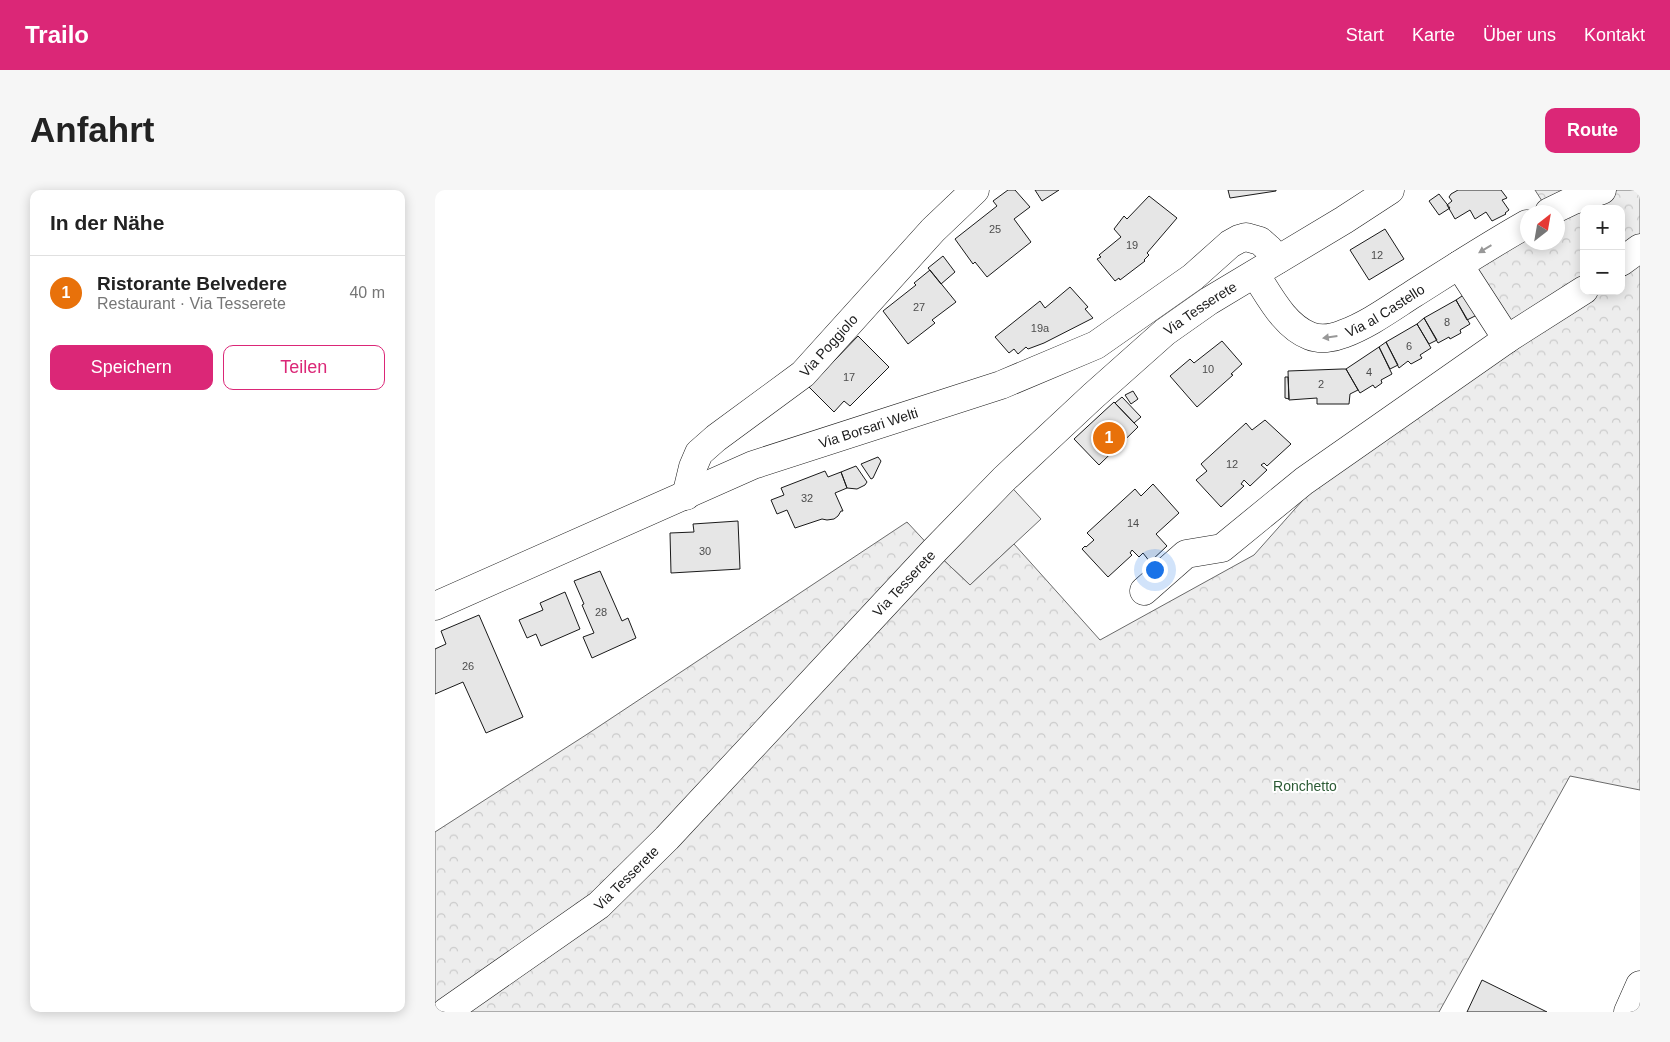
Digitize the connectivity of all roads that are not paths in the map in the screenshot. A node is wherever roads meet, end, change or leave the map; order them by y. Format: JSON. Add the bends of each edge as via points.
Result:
{"nodes":[{"id":1,"x":975,"y":190,"type":"edge"},
{"id":2,"x":1390,"y":190,"type":"edge"},
{"id":3,"x":1602,"y":190,"type":"edge"},
{"id":4,"x":1564,"y":205,"type":"edge"},
{"id":5,"x":1520,"y":228,"type":"edge"},
{"id":6,"x":1640,"y":248,"type":"edge"},
{"id":7,"x":1625,"y":259,"type":"edge"},
{"id":8,"x":1459,"y":265,"type":"junction"},
{"id":9,"x":1266,"y":267,"type":"junction"},
{"id":10,"x":1580,"y":293,"type":"edge"},
{"id":11,"x":1507,"y":339,"type":"junction"},
{"id":12,"x":686,"y":496,"type":"junction"},
{"id":13,"x":1144,"y":591,"type":"dead end"},
{"id":14,"x":435,"y":606,"type":"edge"},
{"id":15,"x":1640,"y":985,"type":"edge"},
{"id":16,"x":446,"y":1012,"type":"edge"},
{"id":17,"x":1628,"y":1012,"type":"edge"}],
"edges":[{"from":1,"to":12,"type":"street","name":"Via Poggiolo","via":[[933,230],[803,374],[699,453]]},
{"from":2,"to":9,"type":"street","name":"Via Tesserete"},
{"from":3,"to":4,"type":"street"},
{"from":5,"to":8,"type":"street","name":"Via al Castello","one_way":true},
{"from":6,"to":7,"type":"street"},
{"from":8,"to":9,"type":"street","name":"Via al Castello","one_way":true,"via":[[1360,327],[1325,338],[1310,336],[1285,316]]},
{"from":8,"to":11,"type":"street"},
{"from":9,"to":12,"type":"street","name":"Via Borsari Welti","via":[[1260,241],[1246,237],[1239,239],[1193,277],[1095,345],[1001,385],[753,465]]},
{"from":9,"to":16,"type":"street","name":"Via Tesserete","via":[[1165,332],[1003,479],[667,838],[599,905]]},
{"from":10,"to":11,"type":"street"},
{"from":11,"to":13,"type":"street","via":[[1304,481],[1222,548],[1186,554]]},
{"from":12,"to":14,"type":"street","name":"Via Borsari Welti"},
{"from":15,"to":17,"type":"street"}]}
